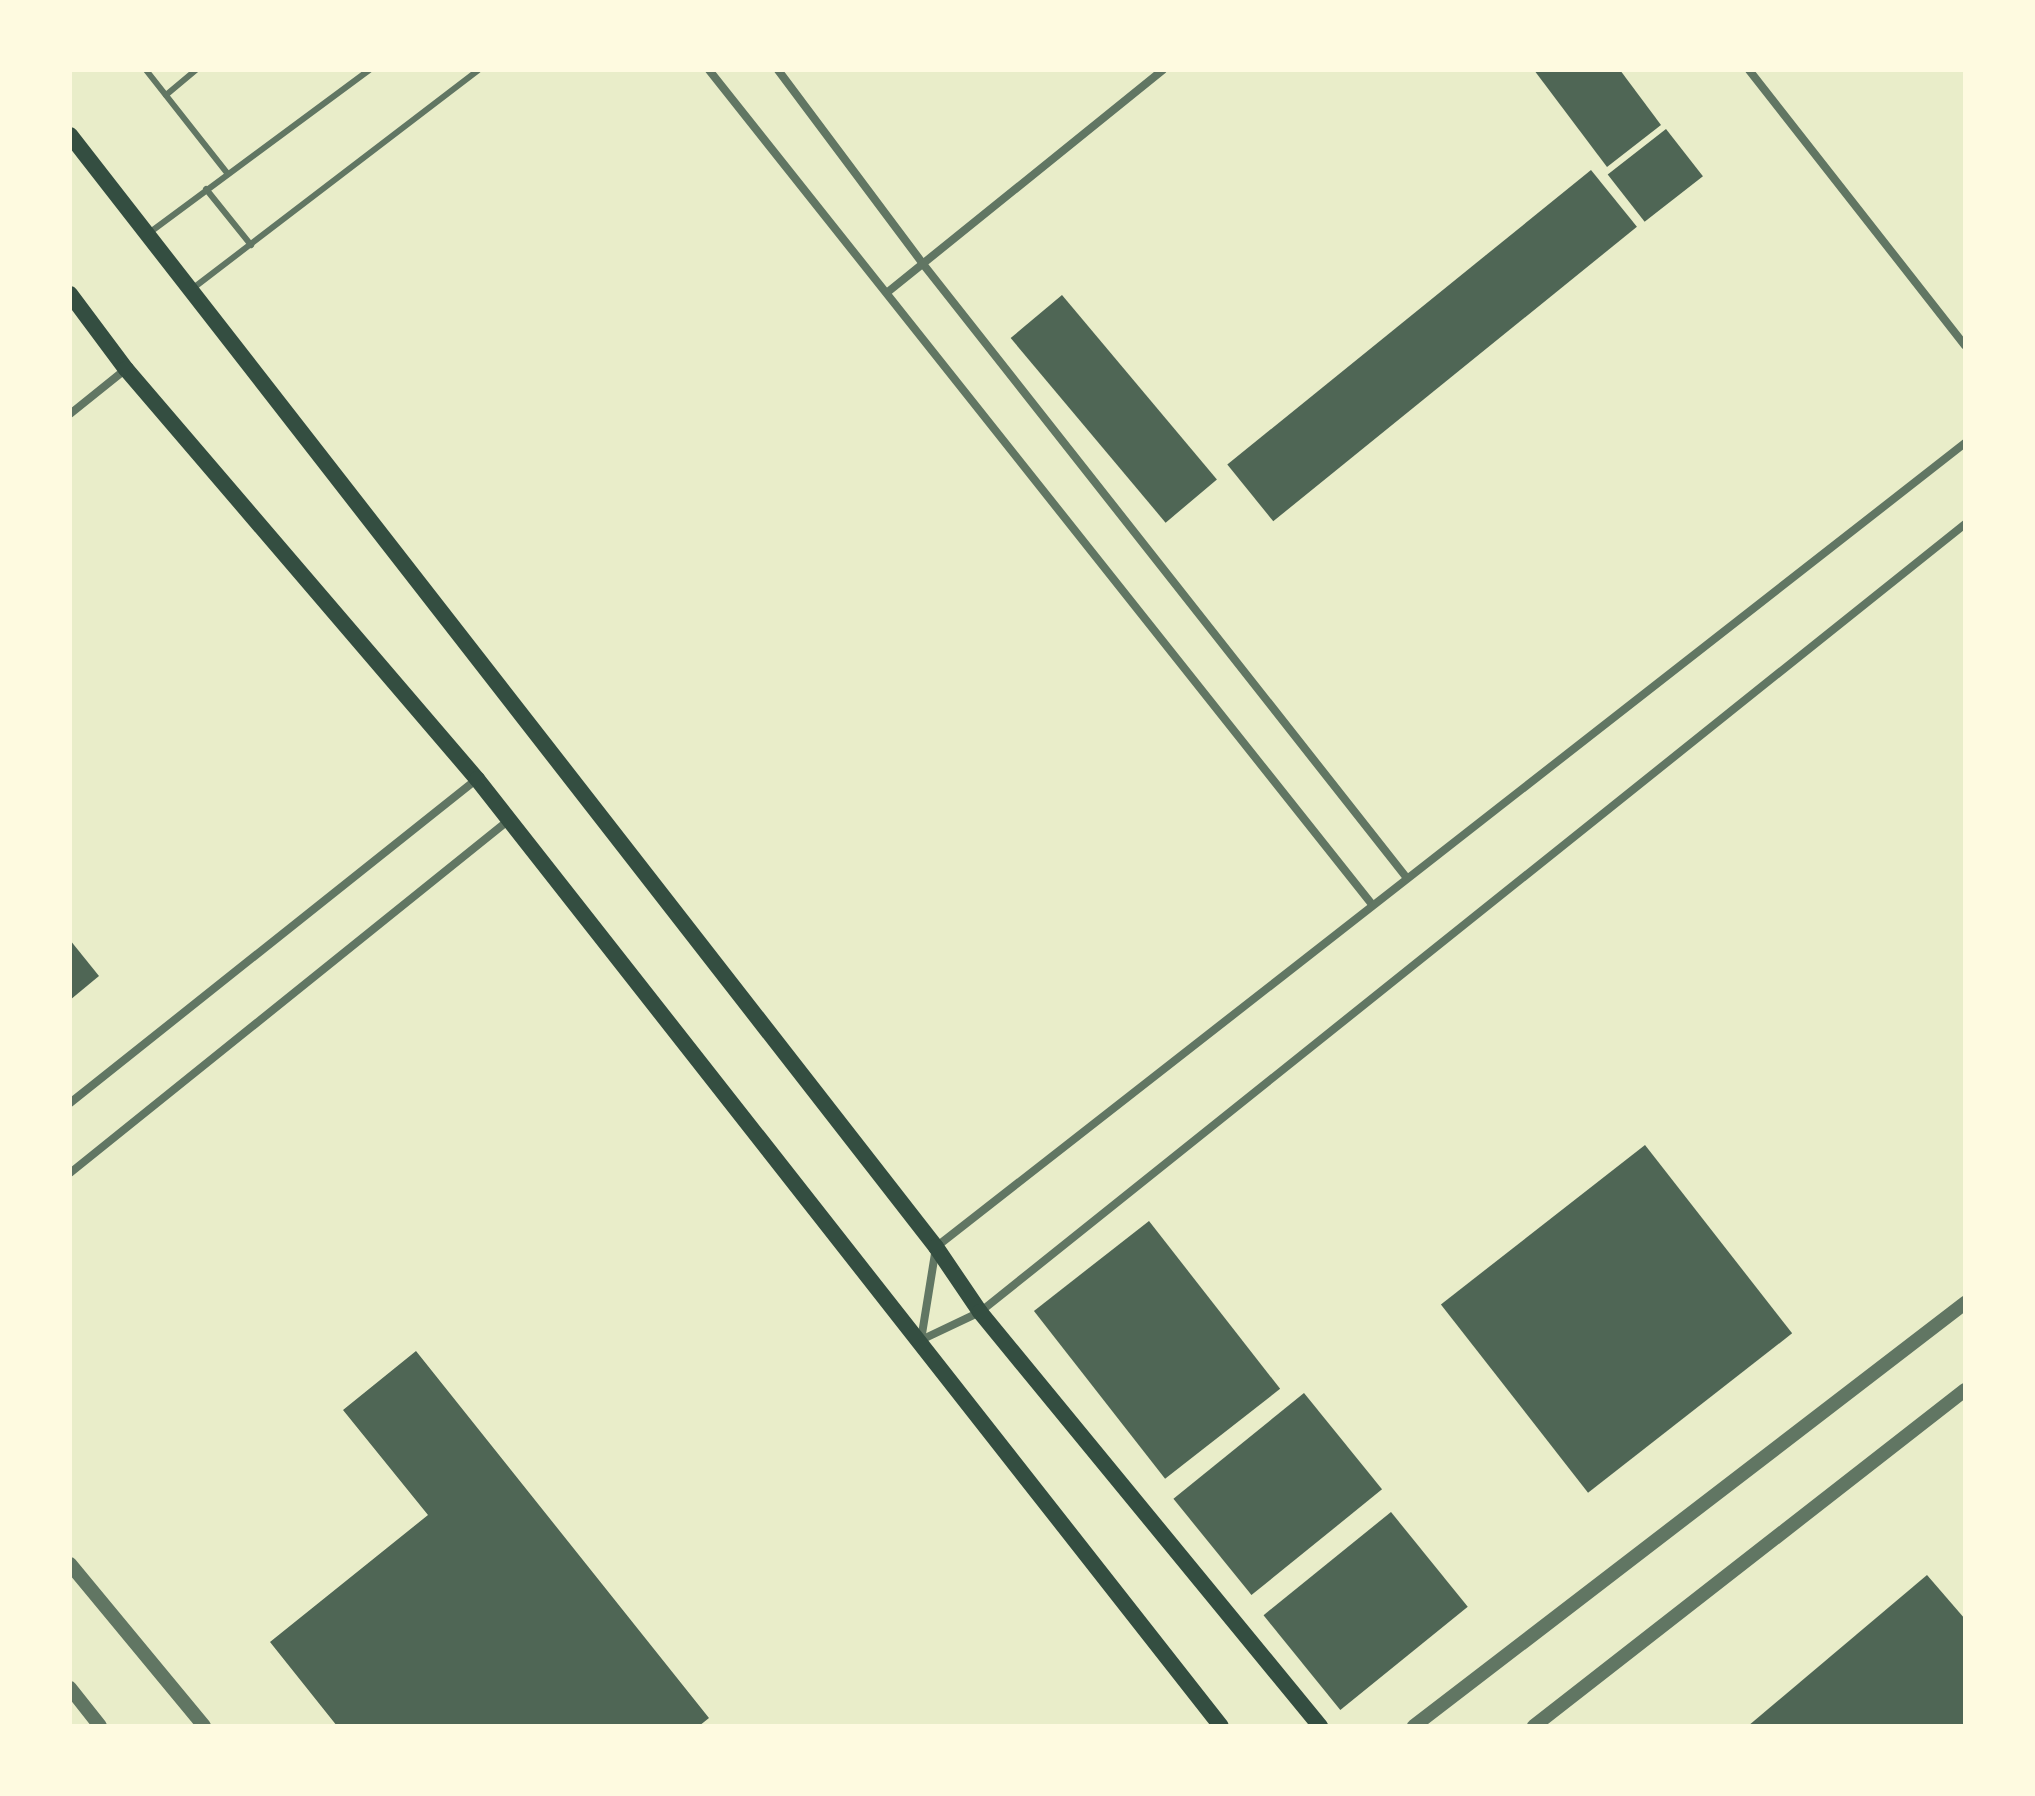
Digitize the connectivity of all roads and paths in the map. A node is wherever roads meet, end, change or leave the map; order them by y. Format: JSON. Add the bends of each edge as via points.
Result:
{"nodes":[{"id":1,"x":146,"y":70,"type":"edge"},
{"id":2,"x":196,"y":70,"type":"edge"},
{"id":3,"x":369,"y":70,"type":"edge"},
{"id":4,"x":478,"y":70,"type":"edge"},
{"id":5,"x":709,"y":70,"type":"edge"},
{"id":6,"x":778,"y":70,"type":"edge"},
{"id":7,"x":1163,"y":70,"type":"edge"},
{"id":8,"x":1749,"y":70,"type":"edge"},
{"id":9,"x":166,"y":95,"type":"junction"},
{"id":10,"x":70,"y":135,"type":"edge"},
{"id":11,"x":227,"y":173,"type":"junction"},
{"id":12,"x":206,"y":189,"type":"junction"},
{"id":13,"x":146,"y":235,"type":"junction"},
{"id":14,"x":251,"y":245,"type":"junction"},
{"id":15,"x":923,"y":264,"type":"junction"},
{"id":16,"x":190,"y":291,"type":"junction"},
{"id":17,"x":889,"y":291,"type":"junction"},
{"id":18,"x":70,"y":294,"type":"edge"},
{"id":19,"x":1965,"y":345,"type":"edge"},
{"id":20,"x":126,"y":369,"type":"junction"},
{"id":21,"x":70,"y":414,"type":"edge"},
{"id":22,"x":1965,"y":443,"type":"edge"},
{"id":23,"x":1965,"y":524,"type":"edge"},
{"id":24,"x":477,"y":779,"type":"junction"},
{"id":25,"x":509,"y":820,"type":"junction"},
{"id":26,"x":1406,"y":877,"type":"junction"},
{"id":27,"x":1371,"y":903,"type":"junction"},
{"id":28,"x":70,"y":1103,"type":"edge"},
{"id":29,"x":70,"y":1173,"type":"edge"},
{"id":30,"x":936,"y":1247,"type":"junction"},
{"id":31,"x":1965,"y":1303,"type":"edge"},
{"id":32,"x":980,"y":1312,"type":"junction"},
{"id":33,"x":921,"y":1340,"type":"junction"},
{"id":34,"x":1965,"y":1390,"type":"edge"},
{"id":35,"x":70,"y":1564,"type":"edge"},
{"id":36,"x":70,"y":1688,"type":"edge"},
{"id":37,"x":100,"y":1726,"type":"edge"},
{"id":38,"x":204,"y":1726,"type":"edge"},
{"id":39,"x":1221,"y":1726,"type":"edge"},
{"id":40,"x":1320,"y":1726,"type":"edge"},
{"id":41,"x":1414,"y":1726,"type":"edge"},
{"id":42,"x":1534,"y":1726,"type":"edge"}],
"edges":[{"from":1,"to":9,"type":"lane"},
{"from":2,"to":9,"type":"lane"},
{"from":3,"to":11,"type":"lane"},
{"from":4,"to":14,"type":"lane"},
{"from":5,"to":17,"type":"street"},
{"from":6,"to":15,"type":"street"},
{"from":7,"to":15,"type":"street"},
{"from":8,"to":19,"type":"street"},
{"from":9,"to":11,"type":"lane"},
{"from":10,"to":13,"type":"main road"},
{"from":11,"to":12,"type":"lane"},
{"from":12,"to":13,"type":"lane"},
{"from":12,"to":14,"type":"lane"},
{"from":13,"to":16,"type":"main road"},
{"from":14,"to":16,"type":"lane"},
{"from":15,"to":17,"type":"street"},
{"from":15,"to":26,"type":"street"},
{"from":16,"to":30,"type":"main road"},
{"from":17,"to":27,"type":"street"},
{"from":18,"to":20,"type":"main road"},
{"from":20,"to":21,"type":"street"},
{"from":20,"to":24,"type":"main road"},
{"from":22,"to":26,"type":"street"},
{"from":23,"to":32,"type":"street"},
{"from":24,"to":25,"type":"main road"},
{"from":24,"to":28,"type":"street"},
{"from":25,"to":29,"type":"street"},
{"from":25,"to":33,"type":"main road"},
{"from":26,"to":27,"type":"street"},
{"from":27,"to":30,"type":"street"},
{"from":30,"to":32,"type":"main road"},
{"from":30,"to":33,"type":"street"},
{"from":31,"to":41,"type":"street"},
{"from":32,"to":33,"type":"street"},
{"from":32,"to":40,"type":"main road"},
{"from":33,"to":39,"type":"main road"},
{"from":34,"to":42,"type":"street"},
{"from":35,"to":38,"type":"street"},
{"from":36,"to":37,"type":"street"}]}
